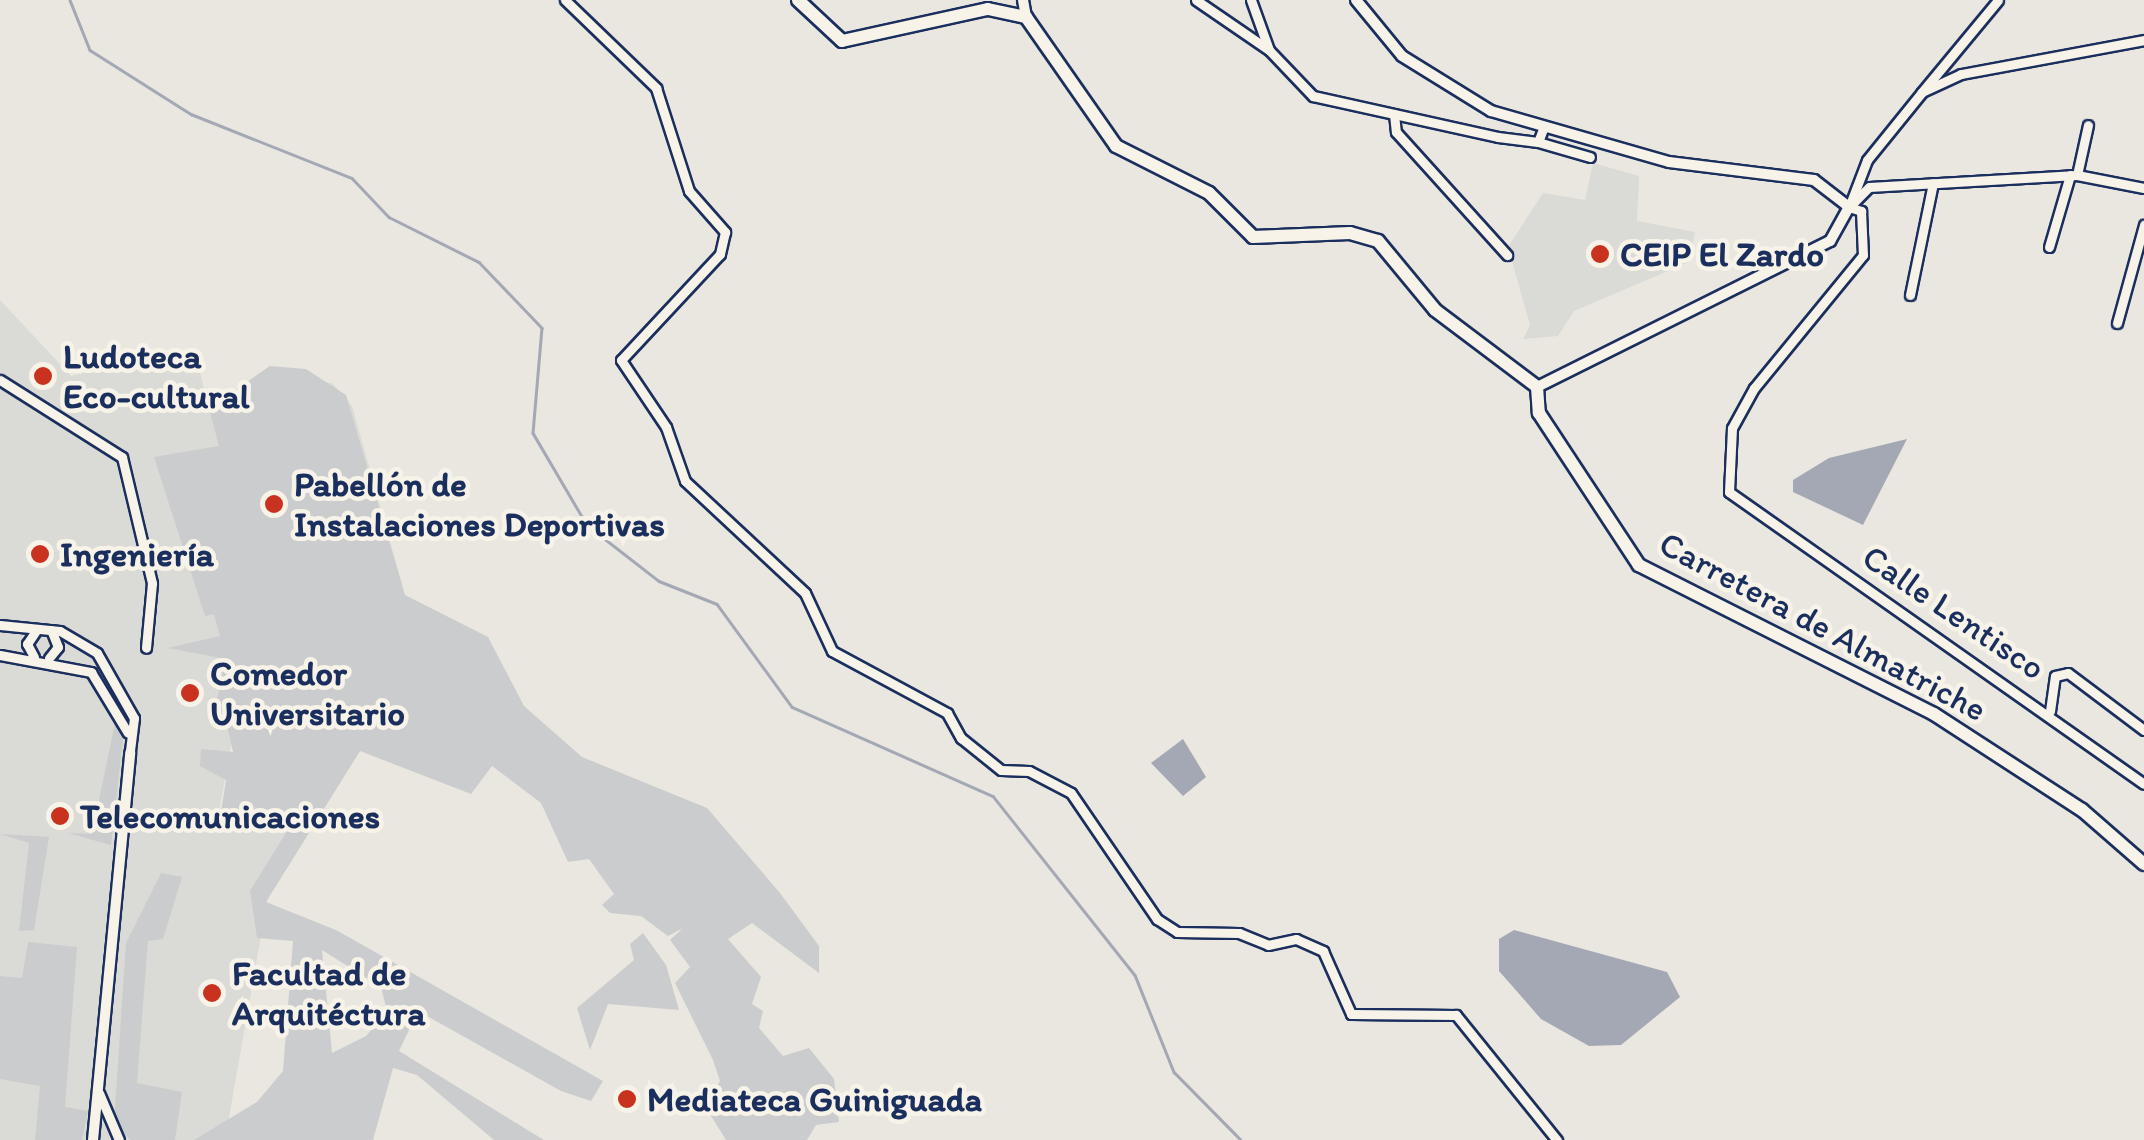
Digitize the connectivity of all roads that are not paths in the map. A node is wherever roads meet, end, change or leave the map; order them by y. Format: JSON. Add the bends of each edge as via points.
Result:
{"nodes":[{"id":1,"x":565,"y":0,"type":"edge"},
{"id":2,"x":798,"y":0,"type":"edge"},
{"id":3,"x":1023,"y":0,"type":"edge"},
{"id":4,"x":1196,"y":0,"type":"edge"},
{"id":5,"x":1251,"y":0,"type":"edge"},
{"id":6,"x":1356,"y":0,"type":"edge"},
{"id":7,"x":1998,"y":0,"type":"edge"},
{"id":8,"x":1026,"y":17,"type":"junction"},
{"id":9,"x":2144,"y":40,"type":"edge"},
{"id":10,"x":1269,"y":50,"type":"junction"},
{"id":11,"x":1922,"y":92,"type":"junction"},
{"id":12,"x":1394,"y":114,"type":"junction"},
{"id":13,"x":2088,"y":125,"type":"dead end"},
{"id":14,"x":1542,"y":129,"type":"junction"},
{"id":15,"x":1538,"y":142,"type":"junction"},
{"id":16,"x":1590,"y":157,"type":"dead end"},
{"id":17,"x":2074,"y":175,"type":"junction"},
{"id":18,"x":1932,"y":183,"type":"junction"},
{"id":19,"x":2144,"y":188,"type":"edge"},
{"id":20,"x":1849,"y":207,"type":"junction"},
{"id":21,"x":2144,"y":225,"type":"edge"},
{"id":22,"x":2049,"y":247,"type":"dead end"},
{"id":23,"x":1507,"y":255,"type":"dead end"},
{"id":24,"x":1910,"y":295,"type":"dead end"},
{"id":25,"x":2117,"y":323,"type":"dead end"},
{"id":26,"x":0,"y":380,"type":"edge"},
{"id":27,"x":1537,"y":388,"type":"junction"},
{"id":28,"x":0,"y":625,"type":"edge"},
{"id":29,"x":37,"y":629,"type":"junction"},
{"id":30,"x":51,"y":630,"type":"junction"},
{"id":31,"x":146,"y":648,"type":"dead end"},
{"id":32,"x":0,"y":655,"type":"edge"},
{"id":33,"x":34,"y":657,"type":"junction"},
{"id":34,"x":49,"y":658,"type":"junction"},
{"id":35,"x":2050,"y":710,"type":"junction"},
{"id":36,"x":2144,"y":730,"type":"edge"},
{"id":37,"x":130,"y":752,"type":"junction"},
{"id":38,"x":2144,"y":784,"type":"edge"},
{"id":39,"x":2144,"y":864,"type":"edge"},
{"id":40,"x":98,"y":1088,"type":"junction"},
{"id":41,"x":93,"y":1140,"type":"edge"},
{"id":42,"x":119,"y":1140,"type":"edge"},
{"id":43,"x":1557,"y":1140,"type":"edge"}],
"edges":[{"from":1,"to":43,"type":"street","via":[[656,88],[689,191],[725,232],[720,254],[621,360],[666,426],[685,481],[804,593],[832,651],[947,713],[960,738],[1001,770],[1029,771],[1071,793],[1157,920],[1177,932],[1238,932],[1268,945],[1296,939],[1322,951],[1351,1014],[1456,1015]]},
{"from":2,"to":8,"type":"main road","via":[[842,40],[988,9]]},
{"from":3,"to":8,"type":"street"},
{"from":4,"to":10,"type":"street"},
{"from":5,"to":10,"type":"street"},
{"from":6,"to":14,"type":"street","via":[[1430,77]]},
{"from":7,"to":11,"type":"street"},
{"from":8,"to":27,"type":"main road","via":[[1092,116],[1142,166],[1209,193],[1253,237],[1350,233],[1378,242],[1435,310]]},
{"from":9,"to":11,"type":"street","via":[[1961,74]]},
{"from":10,"to":12,"type":"street","via":[[1313,96]]},
{"from":11,"to":20,"type":"street","via":[[1867,160]]},
{"from":12,"to":15,"type":"street"},
{"from":12,"to":23,"type":"street","via":[[1396,132]]},
{"from":13,"to":17,"type":"street"},
{"from":14,"to":15,"type":"street"},
{"from":14,"to":20,"type":"street","via":[[1669,162],[1814,180]]},
{"from":15,"to":16,"type":"street"},
{"from":17,"to":18,"type":"street"},
{"from":17,"to":19,"type":"street"},
{"from":17,"to":22,"type":"street"},
{"from":18,"to":20,"type":"street","via":[[1869,187]]},
{"from":18,"to":24,"type":"street"},
{"from":20,"to":27,"type":"street","via":[[1830,241]]},
{"from":20,"to":35,"type":"street","name":"Calle Lentisco","via":[[1862,211],[1863,255],[1754,388],[1732,428],[1729,492]]},
{"from":21,"to":25,"type":"street"},
{"from":26,"to":31,"type":"street","via":[[122,458],[152,583]]},
{"from":27,"to":39,"type":"main road","name":"Carretera de Almatriche","via":[[1539,413],[1639,565],[1934,714],[2082,810]]},
{"from":28,"to":29,"type":"street"},
{"from":29,"to":30,"type":"street"},
{"from":29,"to":33,"type":"street","via":[[28,640]]},
{"from":30,"to":34,"type":"street","via":[[58,647]]},
{"from":30,"to":37,"type":"street","via":[[83,642],[112,669],[134,718]]},
{"from":32,"to":33,"type":"street"},
{"from":33,"to":34,"type":"street"},
{"from":34,"to":37,"type":"street","via":[[92,672],[111,692]]},
{"from":35,"to":36,"type":"street","via":[[2055,676],[2068,673]]},
{"from":35,"to":38,"type":"street","name":"Calle Lentisco"},
{"from":37,"to":40,"type":"street"},
{"from":40,"to":41,"type":"street"},
{"from":40,"to":42,"type":"street"}]}
